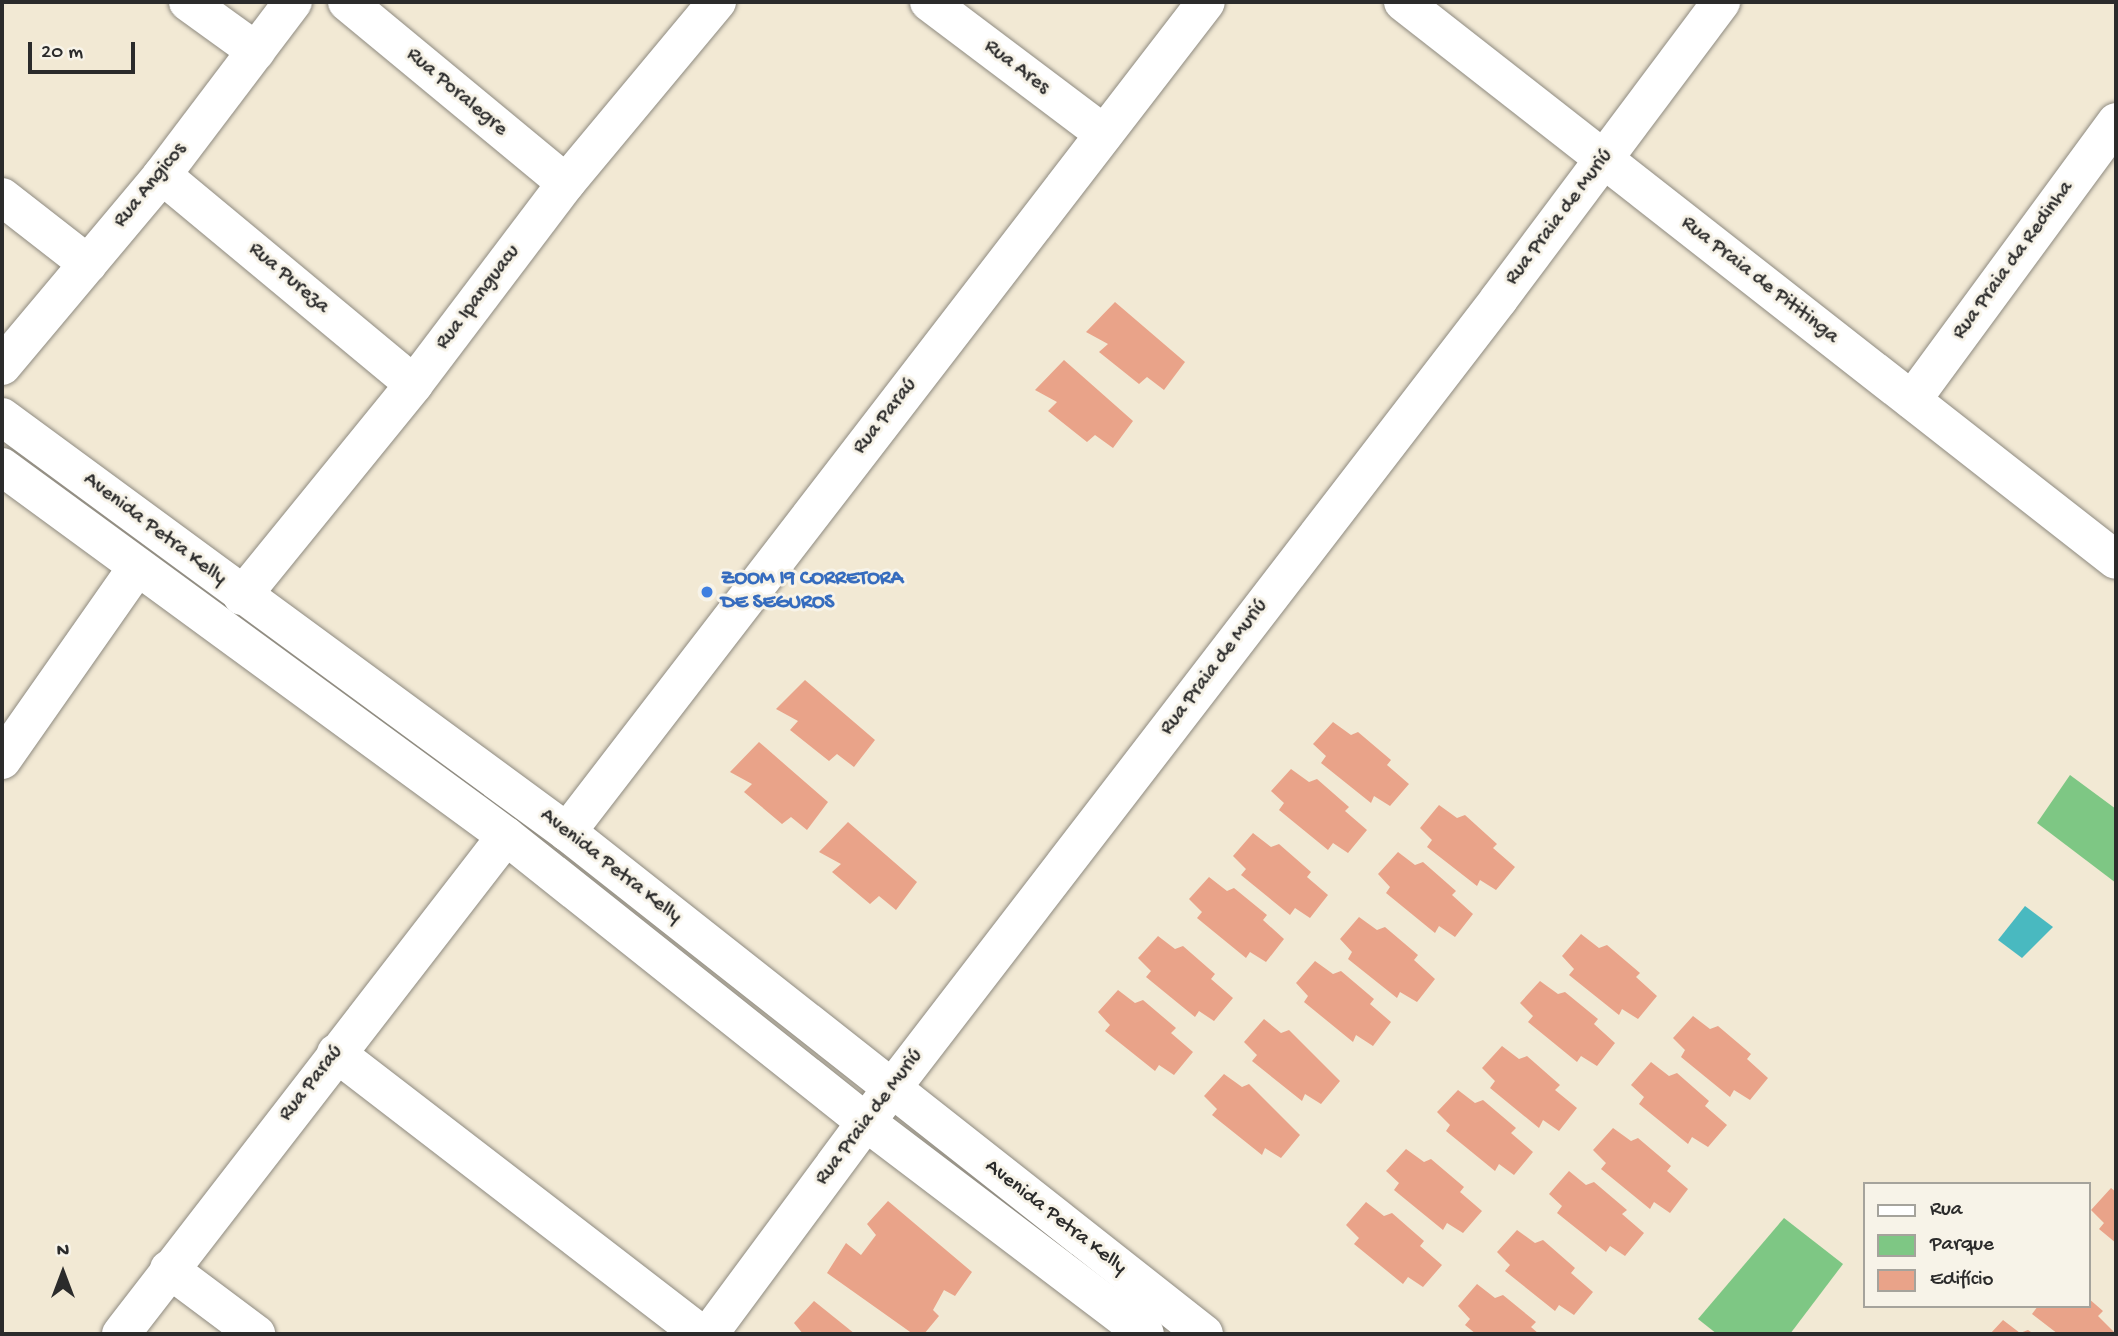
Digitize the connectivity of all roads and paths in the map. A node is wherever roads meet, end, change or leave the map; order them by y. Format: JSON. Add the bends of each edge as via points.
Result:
{"nodes":[{"id":1,"x":188,"y":2,"type":"edge"},
{"id":2,"x":293,"y":2,"type":"edge"},
{"id":3,"x":346,"y":2,"type":"edge"},
{"id":4,"x":718,"y":2,"type":"edge"},
{"id":5,"x":929,"y":2,"type":"edge"},
{"id":6,"x":1206,"y":2,"type":"edge"},
{"id":7,"x":1403,"y":2,"type":"edge"},
{"id":8,"x":1721,"y":2,"type":"edge"},
{"id":9,"x":256,"y":51,"type":"junction"},
{"id":10,"x":2116,"y":122,"type":"edge"},
{"id":11,"x":1104,"y":134,"type":"junction"},
{"id":12,"x":1604,"y":161,"type":"junction"},
{"id":13,"x":162,"y":174,"type":"junction"},
{"id":14,"x":566,"y":183,"type":"junction"},
{"id":15,"x":2,"y":197,"type":"edge"},
{"id":16,"x":88,"y":264,"type":"junction"},
{"id":17,"x":2,"y":366,"type":"edge"},
{"id":18,"x":414,"y":384,"type":"junction"},
{"id":19,"x":1912,"y":400,"type":"junction"},
{"id":20,"x":2,"y":417,"type":"edge"},
{"id":21,"x":2,"y":467,"type":"edge"},
{"id":22,"x":2116,"y":560,"type":"edge"},
{"id":23,"x":137,"y":567,"type":"junction"},
{"id":24,"x":242,"y":596,"type":"junction"},
{"id":25,"x":2,"y":760,"type":"edge"},
{"id":26,"x":567,"y":832,"type":"junction"},
{"id":27,"x":506,"y":836,"type":"junction"},
{"id":28,"x":336,"y":1053,"type":"junction"},
{"id":29,"x":891,"y":1090,"type":"junction"},
{"id":30,"x":866,"y":1122,"type":"junction"},
{"id":31,"x":169,"y":1269,"type":"junction"},
{"id":32,"x":121,"y":1334,"type":"edge"},
{"id":33,"x":256,"y":1334,"type":"edge"},
{"id":34,"x":701,"y":1334,"type":"edge"},
{"id":35,"x":709,"y":1334,"type":"edge"},
{"id":36,"x":1144,"y":1334,"type":"edge"},
{"id":37,"x":1204,"y":1334,"type":"edge"}],
"edges":[{"from":1,"to":9,"type":"street"},
{"from":2,"to":9,"type":"street","name":"Rua Angicos"},
{"from":3,"to":14,"type":"street","name":"Rua Poralegre"},
{"from":4,"to":14,"type":"street","name":"Rua Ipanguacu"},
{"from":5,"to":11,"type":"street","name":"Rua Ares"},
{"from":6,"to":11,"type":"street","name":"Rua Paraú"},
{"from":7,"to":12,"type":"street","name":"Rua Praia de Pititinga"},
{"from":8,"to":12,"type":"street","name":"Rua Praia de Muriú"},
{"from":9,"to":13,"type":"street","name":"Rua Angicos"},
{"from":10,"to":19,"type":"street","name":"Rua Praia da Redinha"},
{"from":11,"to":26,"type":"street","name":"Rua Paraú"},
{"from":12,"to":19,"type":"street","name":"Rua Praia de Pititinga"},
{"from":12,"to":29,"type":"street","name":"Rua Praia de Muriú"},
{"from":13,"to":16,"type":"street","name":"Rua Angicos"},
{"from":13,"to":18,"type":"street","name":"Rua Pureza"},
{"from":14,"to":18,"type":"street","name":"Rua Ipanguacu"},
{"from":15,"to":16,"type":"street"},
{"from":16,"to":17,"type":"street","name":"Rua Angicos"},
{"from":18,"to":24,"type":"street","name":"Rua Ipanguacu"},
{"from":19,"to":22,"type":"street","name":"Rua Praia de Pititinga"},
{"from":20,"to":24,"type":"street","name":"Avenida Petra Kelly"},
{"from":21,"to":23,"type":"street","name":"Avenida Petra Kelly"},
{"from":23,"to":25,"type":"street"},
{"from":23,"to":27,"type":"street","name":"Avenida Petra Kelly"},
{"from":24,"to":26,"type":"street","name":"Avenida Petra Kelly"},
{"from":26,"to":29,"type":"street","name":"Avenida Petra Kelly"},
{"from":27,"to":28,"type":"street","name":"Rua Paraú"},
{"from":27,"to":30,"type":"street","name":"Avenida Petra Kelly"},
{"from":28,"to":31,"type":"street","name":"Rua Paraú"},
{"from":28,"to":34,"type":"street"},
{"from":29,"to":30,"type":"street","name":"Rua Praia de Muriú"},
{"from":29,"to":37,"type":"street","name":"Avenida Petra Kelly"},
{"from":30,"to":35,"type":"street","name":"Rua Praia de Muriú"},
{"from":30,"to":36,"type":"street","name":"Avenida Petra Kelly"},
{"from":31,"to":32,"type":"street","name":"Rua Paraú"},
{"from":31,"to":33,"type":"street"}]}
